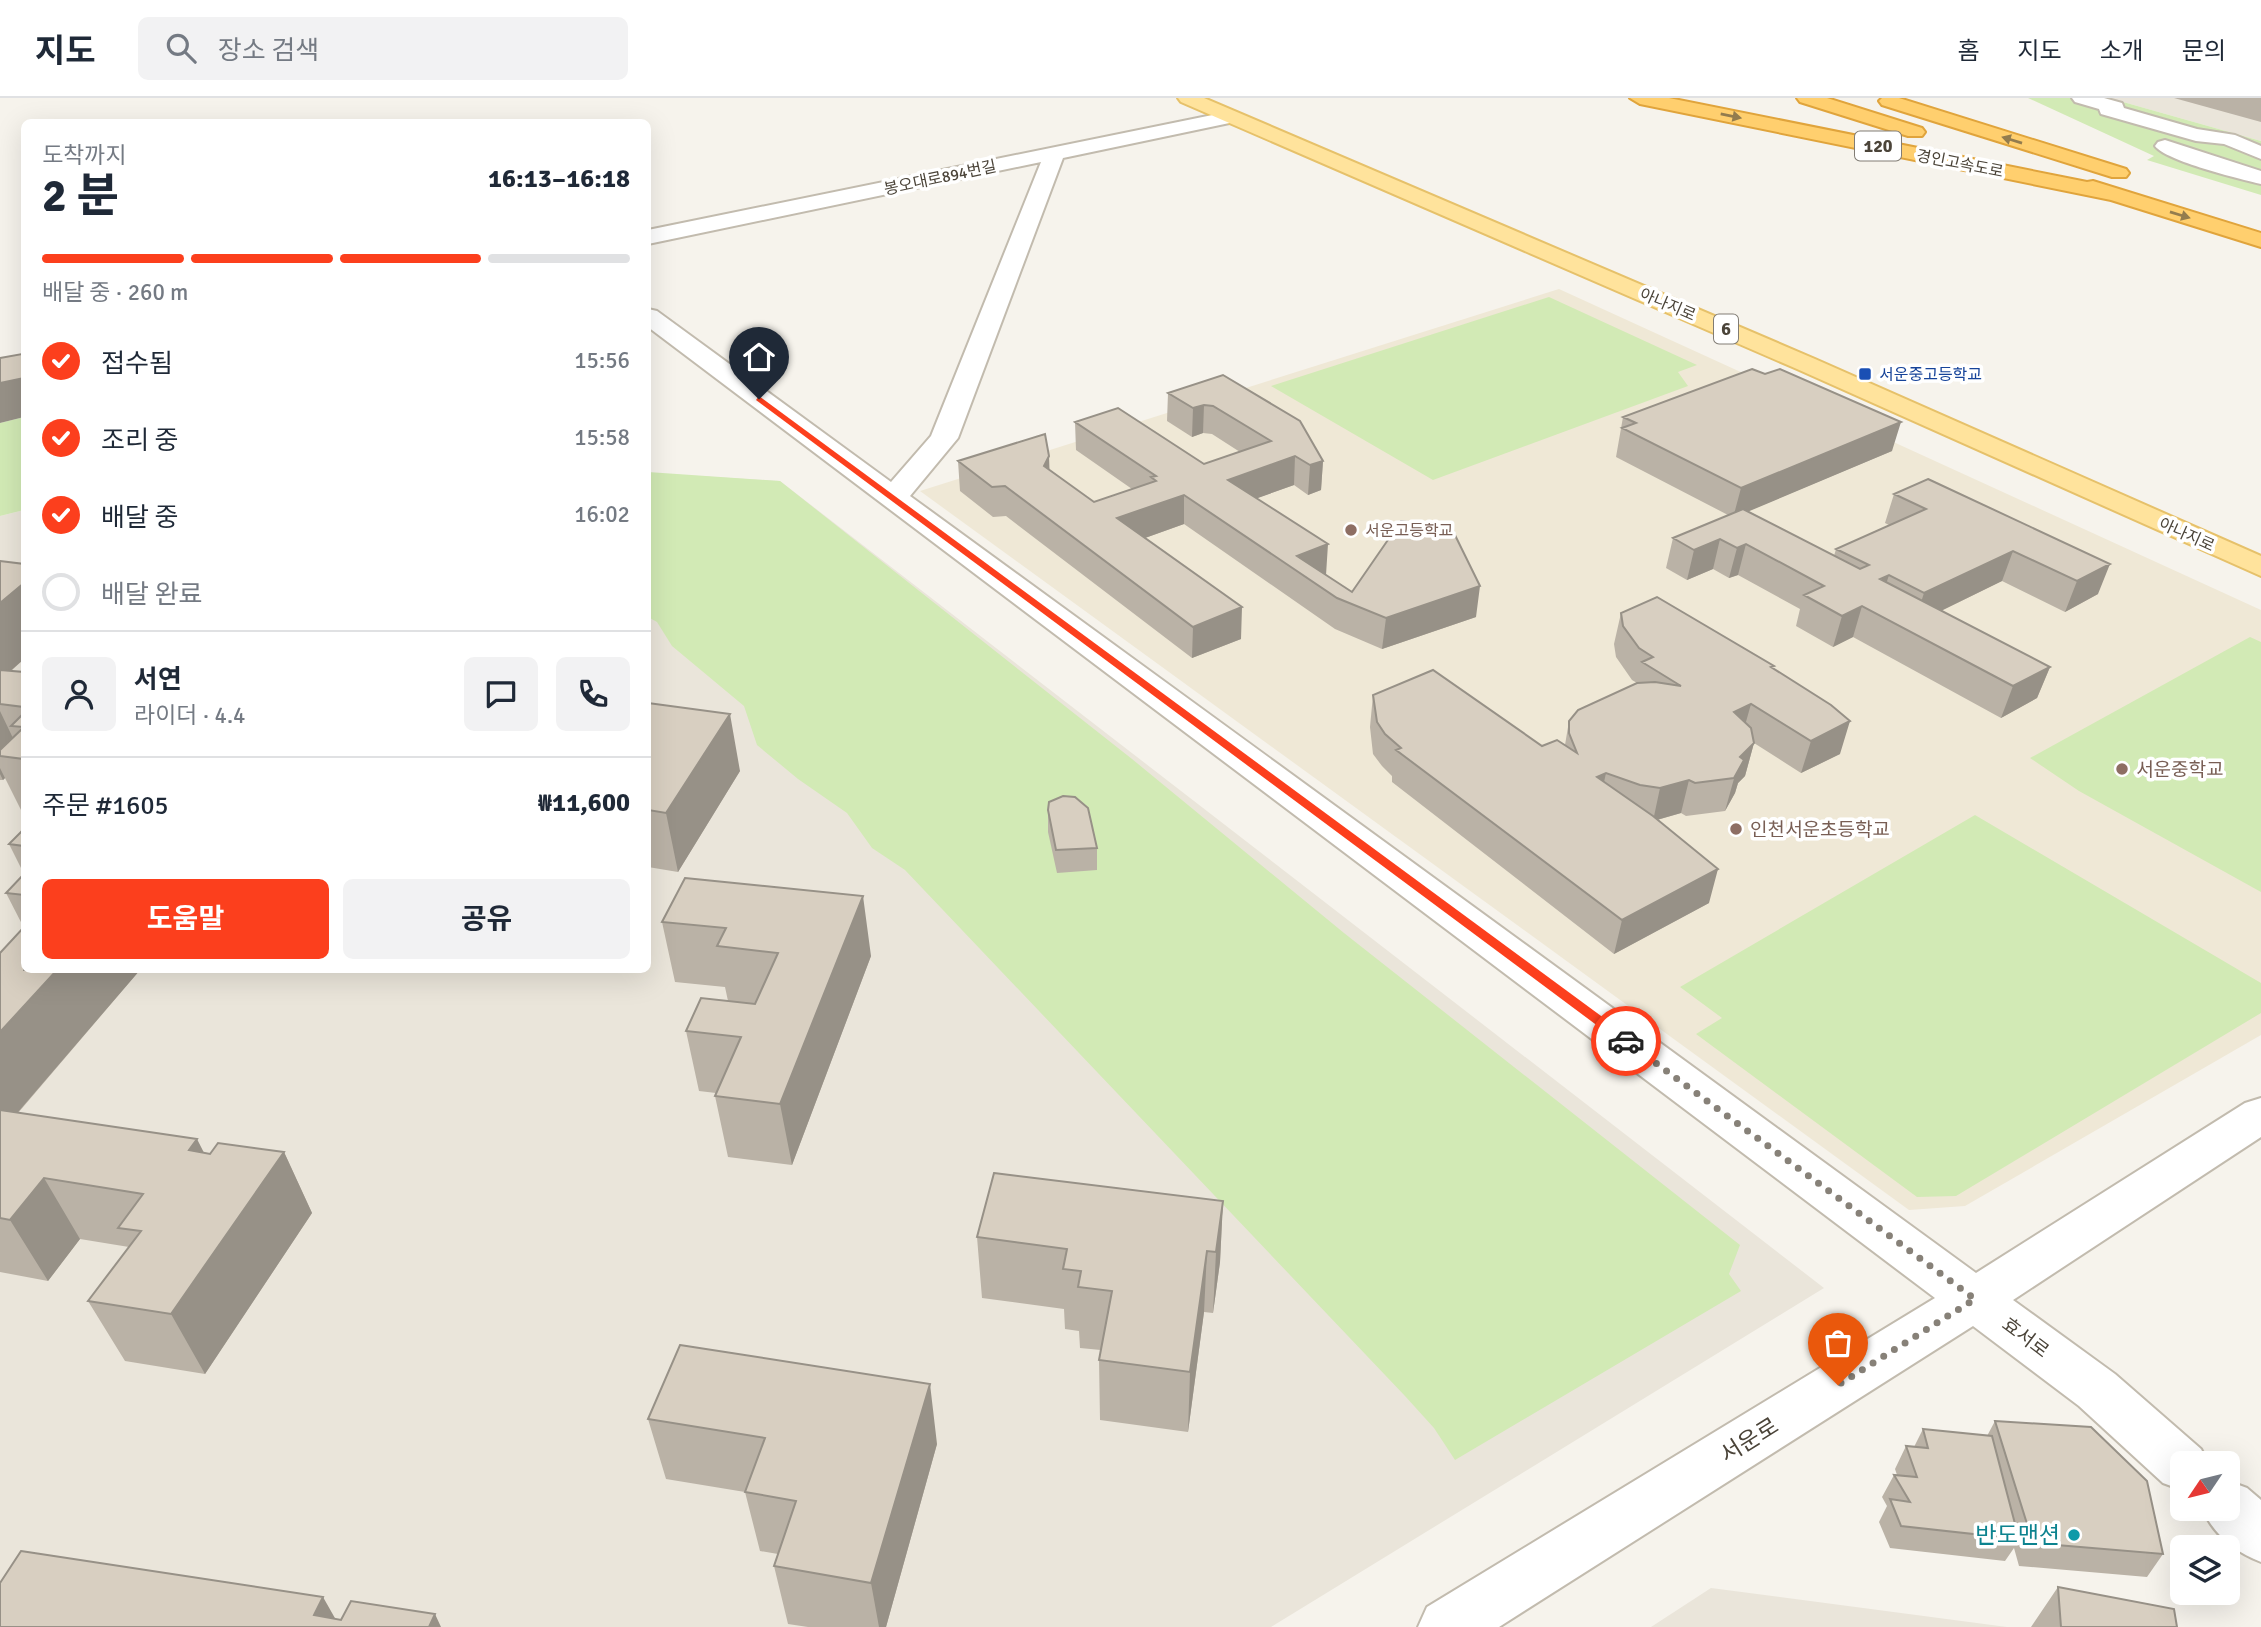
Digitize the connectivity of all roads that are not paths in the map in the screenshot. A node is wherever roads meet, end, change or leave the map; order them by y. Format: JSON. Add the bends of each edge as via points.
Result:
{"nodes":[{"id":1,"x":1188,"y":98,"type":"edge"},
{"id":2,"x":1640,"y":98,"type":"edge"},
{"id":3,"x":1807,"y":98,"type":"edge"},
{"id":4,"x":1878,"y":98,"type":"edge"},
{"id":5,"x":2082,"y":98,"type":"edge"},
{"id":6,"x":2058,"y":101,"type":"dead end"},
{"id":7,"x":1233,"y":117,"type":"junction"},
{"id":8,"x":2016,"y":120,"type":"dead end"},
{"id":9,"x":2187,"y":147,"type":"junction"},
{"id":10,"x":1055,"y":153,"type":"junction"},
{"id":11,"x":2261,"y":153,"type":"edge"},
{"id":12,"x":2261,"y":158,"type":"edge"},
{"id":13,"x":2261,"y":178,"type":"edge"},
{"id":14,"x":2115,"y":194,"type":"junction"},
{"id":15,"x":651,"y":236,"type":"edge"},
{"id":16,"x":2261,"y":240,"type":"edge"},
{"id":17,"x":651,"y":318,"type":"edge"},
{"id":18,"x":893,"y":498,"type":"junction"},
{"id":19,"x":2261,"y":567,"type":"edge"},
{"id":20,"x":2261,"y":1115,"type":"edge"},
{"id":21,"x":1975,"y":1299,"type":"junction"},
{"id":22,"x":2170,"y":1455,"type":"edge"},
{"id":23,"x":2240,"y":1517,"type":"edge"},
{"id":24,"x":2261,"y":1536,"type":"edge"},
{"id":25,"x":1447,"y":1627,"type":"edge"}],
"edges":[{"from":1,"to":7,"type":"main road","name":"아나지로","number":"6"},
{"from":2,"to":14,"type":"highway","name":"경인고속도로","number":"120","one_way":true},
{"from":3,"to":14,"type":"highway","name":"경인고속도로","number":"120"},
{"from":8,"to":4,"type":"highway","name":"경인고속도로","number":"120","one_way":true,"via":[[2135,177]]},
{"from":5,"to":11,"type":"street","via":[[2115,107],[2108,110],[2196,135],[2228,139]]},
{"from":6,"to":9,"type":"street","via":[[2106,114],[2110,121]]},
{"from":7,"to":10,"type":"street","name":"봉오대로894번길"},
{"from":7,"to":19,"type":"main road","name":"아나지로","number":"6","via":[[1807,363]]},
{"from":9,"to":12,"type":"street"},
{"from":9,"to":13,"type":"street"},
{"from":10,"to":15,"type":"street","name":"봉오대로894번길"},
{"from":10,"to":18,"type":"street","via":[[944,438]]},
{"from":14,"to":16,"type":"highway","name":"경인고속도로","number":"120","one_way":true},
{"from":17,"to":18,"type":"street","name":"효서로"},
{"from":18,"to":21,"type":"street","name":"효서로"},
{"from":20,"to":21,"type":"street","name":"서운로"},
{"from":21,"to":22,"type":"street","name":"효서로","via":[[2097,1390]]},
{"from":21,"to":25,"type":"street","name":"서운로"},
{"from":23,"to":24,"type":"street"}]}
